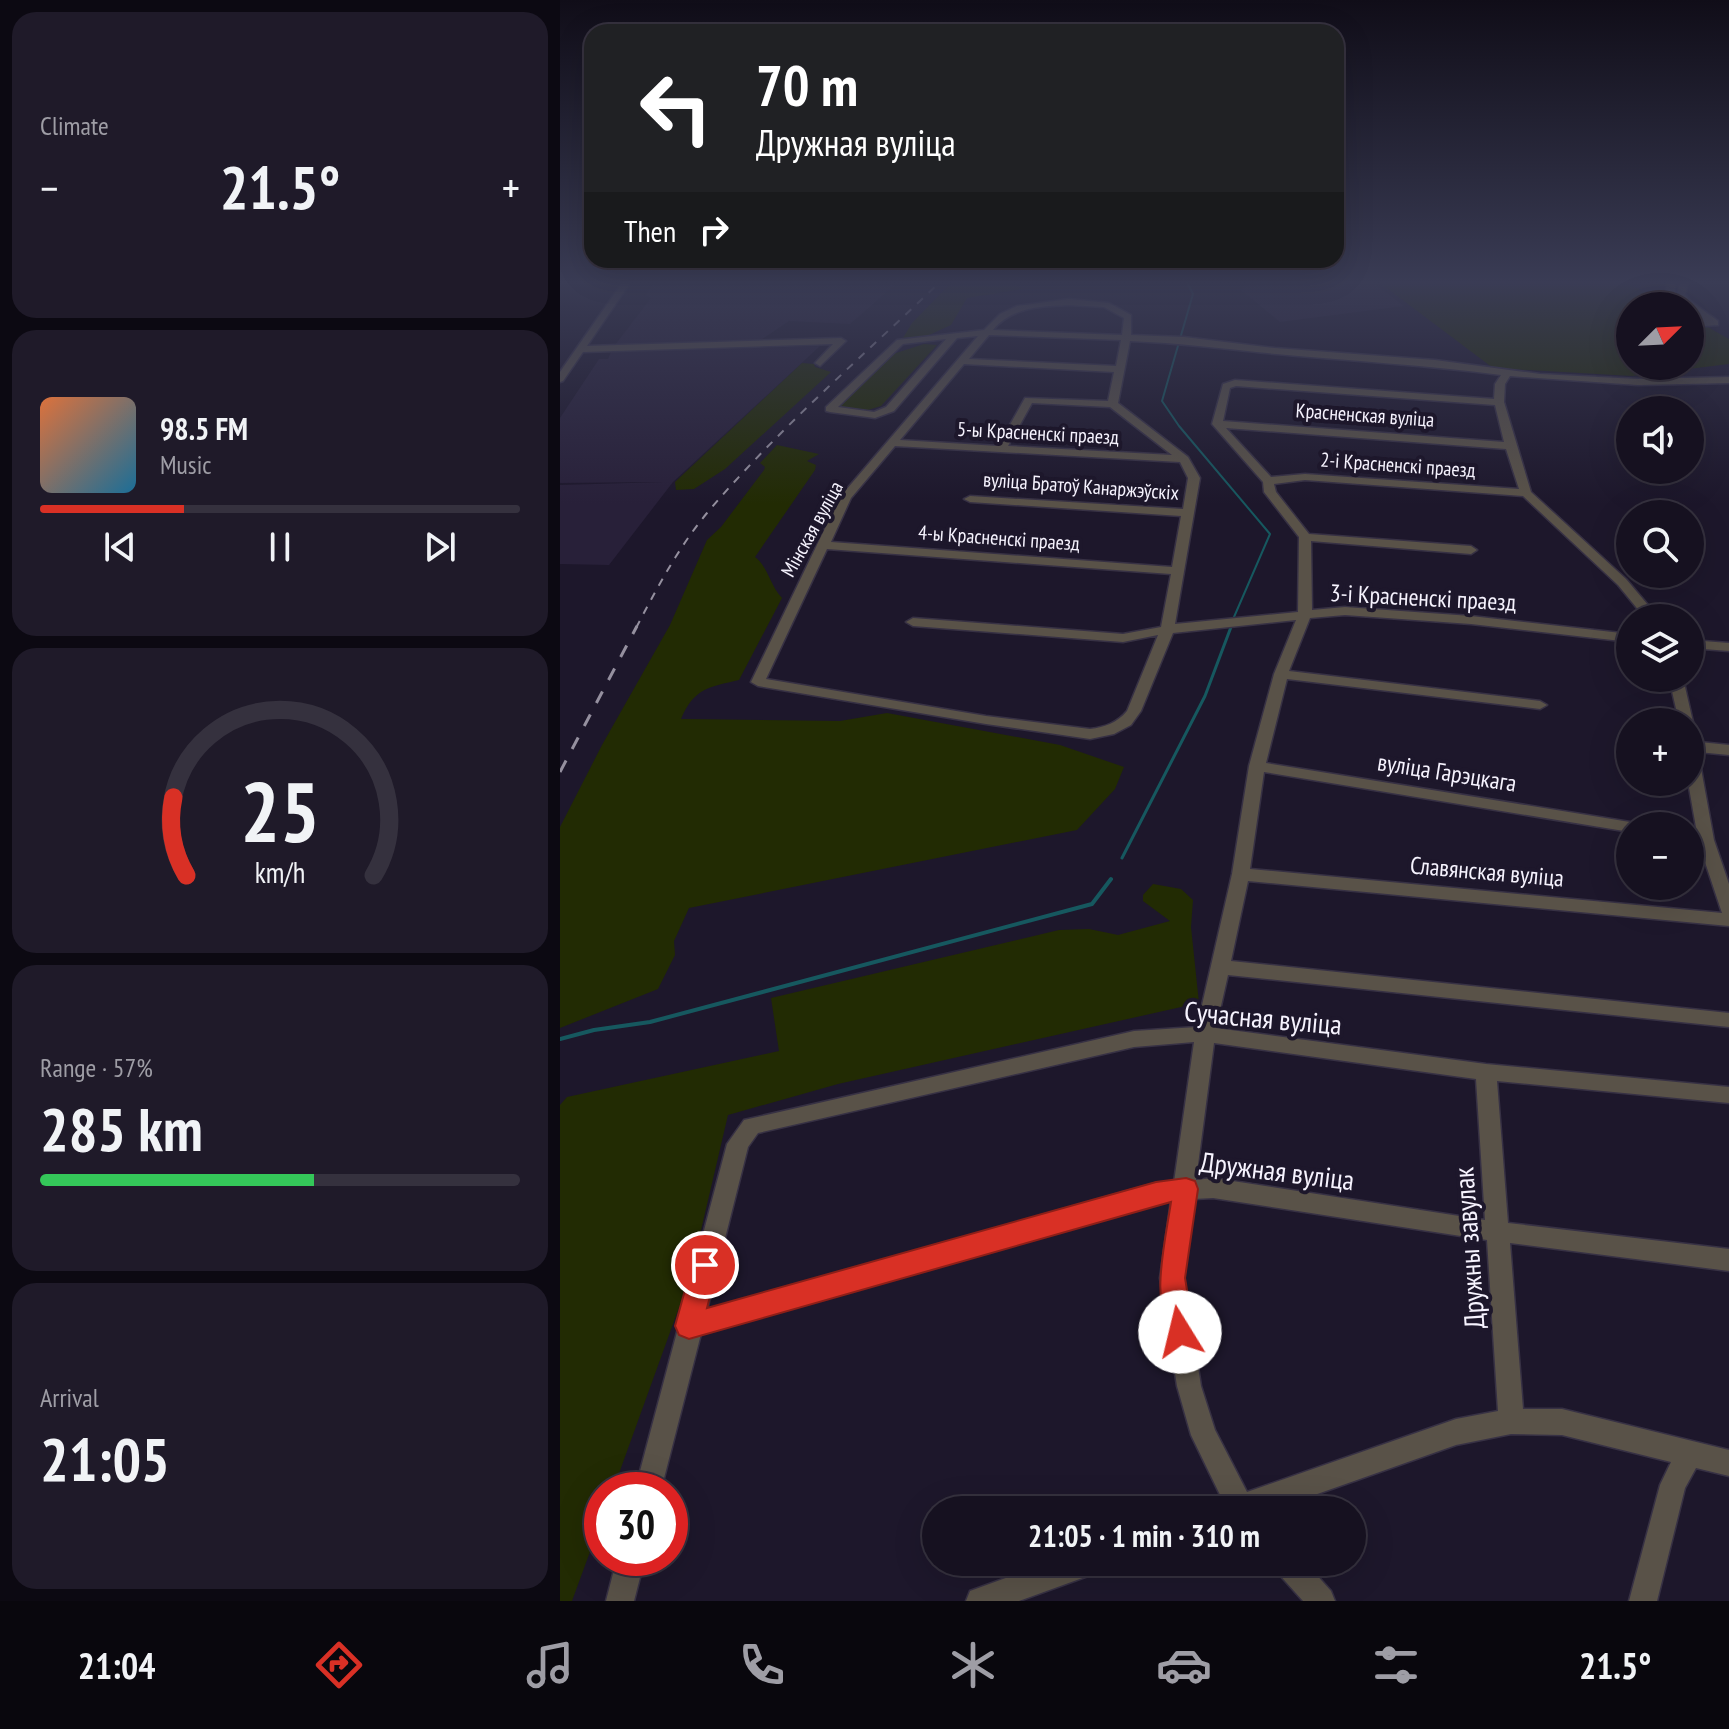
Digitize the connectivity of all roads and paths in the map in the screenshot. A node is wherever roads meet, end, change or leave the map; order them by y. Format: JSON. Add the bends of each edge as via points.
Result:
{"nodes":[{"id":1,"x":577,"y":355,"type":"edge"},
{"id":2,"x":828,"y":355,"type":"edge"},
{"id":3,"x":887,"y":355,"type":"edge"},
{"id":4,"x":938,"y":355,"type":"edge"},
{"id":5,"x":966,"y":355,"type":"edge"},
{"id":6,"x":1121,"y":355,"type":"edge"},
{"id":7,"x":1325,"y":355,"type":"edge"},
{"id":8,"x":960,"y":361,"type":"junction"},
{"id":9,"x":820,"y":363,"type":"dead end"},
{"id":10,"x":1117,"y":369,"type":"junction"},
{"id":11,"x":1506,"y":375,"type":"junction"},
{"id":12,"x":560,"y":379,"type":"edge"},
{"id":13,"x":1729,"y":380,"type":"edge"},
{"id":14,"x":1499,"y":402,"type":"junction"},
{"id":15,"x":1113,"y":404,"type":"junction"},
{"id":16,"x":875,"y":415,"type":"junction"},
{"id":17,"x":911,"y":419,"type":"junction"},
{"id":18,"x":1217,"y":424,"type":"junction"},
{"id":19,"x":891,"y":443,"type":"junction"},
{"id":20,"x":1510,"y":446,"type":"junction"},
{"id":21,"x":1001,"y":449,"type":"junction"},
{"id":22,"x":1184,"y":459,"type":"junction"},
{"id":23,"x":1268,"y":481,"type":"junction"},
{"id":24,"x":1526,"y":493,"type":"junction"},
{"id":25,"x":970,"y":499,"type":"dead end"},
{"id":26,"x":1189,"y":513,"type":"junction"},
{"id":27,"x":1305,"y":537,"type":"junction"},
{"id":28,"x":821,"y":545,"type":"junction"},
{"id":29,"x":1471,"y":550,"type":"dead end"},
{"id":30,"x":1175,"y":571,"type":"junction"},
{"id":31,"x":1640,"y":604,"type":"edge"},
{"id":32,"x":1305,"y":615,"type":"junction"},
{"id":33,"x":913,"y":622,"type":"dead end"},
{"id":34,"x":1167,"y":631,"type":"junction"},
{"id":35,"x":1616,"y":636,"type":"edge"},
{"id":36,"x":1704,"y":645,"type":"edge"},
{"id":37,"x":1729,"y":647,"type":"edge"},
{"id":38,"x":1281,"y":674,"type":"junction"},
{"id":39,"x":1540,"y":705,"type":"dead end"},
{"id":40,"x":1109,"y":731,"type":"joint"},
{"id":41,"x":1704,"y":748,"type":"edge"},
{"id":42,"x":1729,"y":750,"type":"edge"},
{"id":43,"x":1257,"y":766,"type":"junction"},
{"id":44,"x":1616,"y":825,"type":"edge"},
{"id":45,"x":1704,"y":852,"type":"edge"},
{"id":46,"x":1241,"y":874,"type":"junction"},
{"id":47,"x":1729,"y":910,"type":"edge"},
{"id":48,"x":1729,"y":920,"type":"edge"},
{"id":49,"x":1221,"y":967,"type":"junction"},
{"id":50,"x":1729,"y":1020,"type":"edge"},
{"id":51,"x":1205,"y":1034,"type":"junction"},
{"id":52,"x":1486,"y":1072,"type":"junction"},
{"id":53,"x":1729,"y":1095,"type":"edge"},
{"id":54,"x":1186,"y":1189,"type":"junction"},
{"id":55,"x":1499,"y":1232,"type":"junction"},
{"id":56,"x":1729,"y":1260,"type":"edge"},
{"id":57,"x":689,"y":1326,"type":"junction"},
{"id":58,"x":1511,"y":1421,"type":"junction"},
{"id":59,"x":1690,"y":1452,"type":"junction"},
{"id":60,"x":1729,"y":1463,"type":"edge"},
{"id":61,"x":652,"y":1472,"type":"edge"},
{"id":62,"x":1233,"y":1496,"type":"edge"},
{"id":63,"x":1276,"y":1496,"type":"edge"},
{"id":64,"x":626,"y":1576,"type":"edge"},
{"id":65,"x":1050,"y":1576,"type":"edge"},
{"id":66,"x":1299,"y":1576,"type":"edge"},
{"id":67,"x":620,"y":1601,"type":"edge"},
{"id":68,"x":980,"y":1601,"type":"edge"},
{"id":69,"x":1321,"y":1601,"type":"edge"},
{"id":70,"x":1643,"y":1601,"type":"edge"}],
"edges":[{"from":1,"to":12,"type":"street"},
{"from":2,"to":9,"type":"street"},
{"from":3,"to":16,"type":"street","via":[[830,409]]},
{"from":4,"to":16,"type":"street","via":[[890,409]]},
{"from":5,"to":8,"type":"street","name":"Мінская вуліца"},
{"from":6,"to":10,"type":"street"},
{"from":7,"to":11,"type":"street","via":[[1435,363]]},
{"from":8,"to":10,"type":"street"},
{"from":8,"to":17,"type":"street","name":"Мінская вуліца"},
{"from":10,"to":15,"type":"street"},
{"from":11,"to":13,"type":"street","via":[[1638,382]]},
{"from":11,"to":14,"type":"street"},
{"from":14,"to":18,"type":"street","via":[[1235,383],[1226,386]]},
{"from":14,"to":20,"type":"street"},
{"from":15,"to":21,"type":"street","name":"вуліца Братоў Канаржэўскіх","via":[[1029,400]]},
{"from":15,"to":22,"type":"street","name":"вуліца Братоў Канаржэўскіх"},
{"from":16,"to":17,"type":"street"},
{"from":17,"to":19,"type":"street","name":"Мінская вуліца"},
{"from":18,"to":20,"type":"street","name":"Красненская вуліца"},
{"from":18,"to":23,"type":"street"},
{"from":19,"to":21,"type":"street","name":"5-ы Красненскі праезд"},
{"from":19,"to":28,"type":"street","name":"Мінская вуліца","via":[[846,497]]},
{"from":20,"to":24,"type":"street"},
{"from":21,"to":22,"type":"street","name":"5-ы Красненскі праезд"},
{"from":22,"to":26,"type":"street","name":"вуліца Братоў Канаржэўскіх","via":[[1194,478]]},
{"from":23,"to":24,"type":"street","name":"2-і Красненскі праезд","via":[[1305,477]]},
{"from":23,"to":27,"type":"street","via":[[1270,492]]},
{"from":24,"to":31,"type":"street"},
{"from":25,"to":26,"type":"street","name":"вуліца Братоў Канаржэўскіх"},
{"from":26,"to":30,"type":"street","name":"вуліца Братоў Канаржэўскіх"},
{"from":27,"to":29,"type":"street"},
{"from":27,"to":32,"type":"street"},
{"from":28,"to":30,"type":"street","name":"4-ы Красненскі праезд"},
{"from":28,"to":40,"type":"street","name":"Мінская вуліца","via":[[758,682],[986,720],[1090,734]]},
{"from":30,"to":34,"type":"street","name":"вуліца Братоў Канаржэўскіх"},
{"from":32,"to":34,"type":"street","name":"3-і Красненскі праезд"},
{"from":32,"to":35,"type":"street","name":"3-і Красненскі праезд","via":[[1345,611]]},
{"from":32,"to":38,"type":"street"},
{"from":33,"to":34,"type":"street","via":[[1123,638]]},
{"from":34,"to":40,"type":"street","name":"вуліца Братоў Канаржэўскіх","via":[[1134,711]]},
{"from":36,"to":37,"type":"street"},
{"from":38,"to":39,"type":"street"},
{"from":38,"to":43,"type":"street"},
{"from":41,"to":42,"type":"street"},
{"from":43,"to":44,"type":"street","name":"вуліца Гарэцкага"},
{"from":43,"to":46,"type":"street"},
{"from":45,"to":47,"type":"street"},
{"from":46,"to":48,"type":"street","name":"Славянская вуліца"},
{"from":46,"to":49,"type":"street"},
{"from":49,"to":50,"type":"street","name":"Сучасная вуліца"},
{"from":49,"to":51,"type":"street"},
{"from":51,"to":52,"type":"street","name":"Сучасная вуліца"},
{"from":51,"to":54,"type":"street"},
{"from":51,"to":57,"type":"street","name":"Сучасная вуліца","via":[[1134,1039],[751,1126],[738,1144]]},
{"from":52,"to":53,"type":"street","name":"Сучасная вуліца"},
{"from":52,"to":55,"type":"street","name":"Дружны завулак"},
{"from":54,"to":55,"type":"street","name":"Дружная вуліца","via":[[1213,1188]]},
{"from":54,"to":57,"type":"street","name":"Дружная вуліца","via":[[1156,1193]]},
{"from":54,"to":62,"type":"street","via":[[1172,1278],[1189,1386],[1204,1435]]},
{"from":55,"to":56,"type":"street","name":"Дружная вуліца"},
{"from":55,"to":58,"type":"street","name":"Дружны завулак"},
{"from":57,"to":61,"type":"street"},
{"from":58,"to":59,"type":"street","via":[[1562,1422]]},
{"from":58,"to":63,"type":"street","via":[[1456,1432]]},
{"from":59,"to":60,"type":"street"},
{"from":59,"to":70,"type":"street","via":[[1673,1485]]},
{"from":64,"to":67,"type":"street"},
{"from":65,"to":68,"type":"street"},
{"from":66,"to":69,"type":"street"}]}
